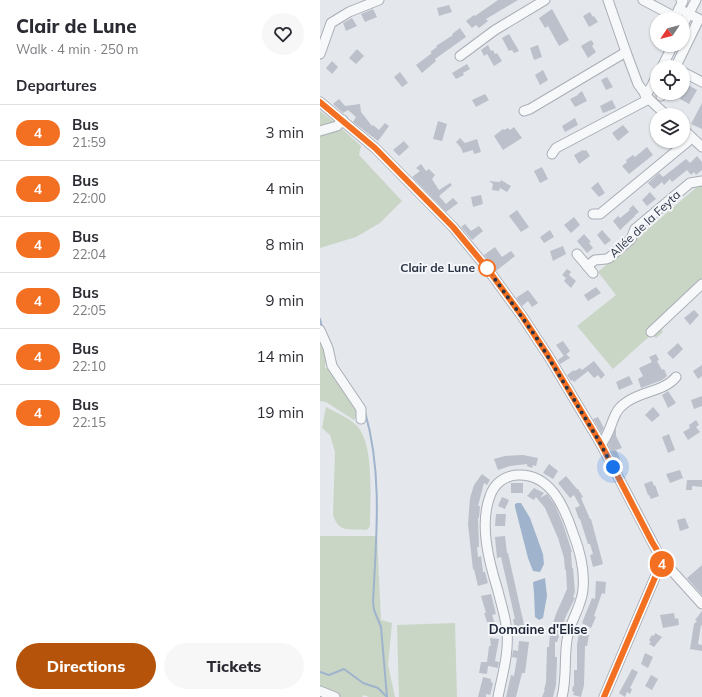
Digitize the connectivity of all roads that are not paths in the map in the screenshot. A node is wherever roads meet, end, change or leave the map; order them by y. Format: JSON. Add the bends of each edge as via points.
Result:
{"nodes":[{"id":1,"x":379,"y":0,"type":"edge"},
{"id":2,"x":526,"y":0,"type":"edge"},
{"id":3,"x":545,"y":0,"type":"edge"},
{"id":4,"x":608,"y":0,"type":"edge"},
{"id":5,"x":643,"y":0,"type":"edge"},
{"id":6,"x":696,"y":0,"type":"edge"},
{"id":7,"x":680,"y":4,"type":"edge"},
{"id":8,"x":531,"y":8,"type":"junction"},
{"id":9,"x":687,"y":12,"type":"edge"},
{"id":10,"x":690,"y":12,"type":"edge"},
{"id":11,"x":690,"y":14,"type":"edge"},
{"id":12,"x":701,"y":19,"type":"edge"},
{"id":13,"x":626,"y":52,"type":"junction"},
{"id":14,"x":320,"y":54,"type":"edge"},
{"id":15,"x":460,"y":56,"type":"dead end"},
{"id":16,"x":679,"y":60,"type":"edge"},
{"id":17,"x":690,"y":76,"type":"edge"},
{"id":18,"x":702,"y":82,"type":"edge"},
{"id":19,"x":650,"y":89,"type":"edge"},
{"id":20,"x":647,"y":97,"type":"junction"},
{"id":21,"x":320,"y":102,"type":"edge"},
{"id":22,"x":659,"y":108,"type":"edge"},
{"id":23,"x":524,"y":111,"type":"dead end"},
{"id":24,"x":343,"y":120,"type":"junction"},
{"id":25,"x":320,"y":131,"type":"edge"},
{"id":26,"x":692,"y":138,"type":"joint"},
{"id":27,"x":702,"y":147,"type":"edge"},
{"id":28,"x":552,"y":154,"type":"dead end"},
{"id":29,"x":702,"y":181,"type":"edge"},
{"id":30,"x":593,"y":214,"type":"dead end"},
{"id":31,"x":577,"y":254,"type":"dead end"},
{"id":32,"x":702,"y":284,"type":"edge"},
{"id":33,"x":320,"y":330,"type":"edge"},
{"id":34,"x":651,"y":332,"type":"dead end"},
{"id":35,"x":325,"y":356,"type":"edge"},
{"id":36,"x":676,"y":377,"type":"dead end"},
{"id":37,"x":361,"y":419,"type":"dead end"},
{"id":38,"x":601,"y":444,"type":"junction"},
{"id":39,"x":664,"y":562,"type":"junction"},
{"id":40,"x":702,"y":604,"type":"edge"},
{"id":41,"x":320,"y":691,"type":"edge"},
{"id":42,"x":335,"y":697,"type":"edge"},
{"id":43,"x":498,"y":697,"type":"edge"},
{"id":44,"x":562,"y":697,"type":"edge"},
{"id":45,"x":604,"y":697,"type":"edge"}],
"edges":[{"from":1,"to":14,"type":"street","via":[[349,12],[331,23]]},
{"from":2,"to":8,"type":"street"},
{"from":3,"to":8,"type":"street"},
{"from":4,"to":13,"type":"street"},
{"from":5,"to":7,"type":"street","via":[[675,17]]},
{"from":6,"to":10,"type":"street"},
{"from":7,"to":9,"type":"street"},
{"from":8,"to":15,"type":"street"},
{"from":11,"to":12,"type":"street"},
{"from":12,"to":16,"type":"street"},
{"from":13,"to":20,"type":"street","via":[[638,84]]},
{"from":13,"to":23,"type":"street","via":[[530,110]]},
{"from":17,"to":18,"type":"street"},
{"from":19,"to":20,"type":"street"},
{"from":20,"to":22,"type":"street"},
{"from":20,"to":28,"type":"street","via":[[556,148]]},
{"from":21,"to":24,"type":"street"},
{"from":24,"to":25,"type":"street","via":[[337,126]]},
{"from":24,"to":38,"type":"street","via":[[375,148],[474,251],[536,337]]},
{"from":26,"to":27,"type":"street"},
{"from":26,"to":30,"type":"street","via":[[600,214]]},
{"from":29,"to":31,"type":"street","name":"Allée de la Feyta","via":[[690,183],[635,229],[630,239],[609,258],[595,260],[590,269]]},
{"from":32,"to":34,"type":"street"},
{"from":33,"to":35,"type":"street","via":[[328,348]]},
{"from":35,"to":37,"type":"street","via":[[361,408]]},
{"from":36,"to":38,"type":"street","via":[[671,383],[623,404],[615,416],[606,440]]},
{"from":38,"to":39,"type":"street"},
{"from":39,"to":40,"type":"street"},
{"from":39,"to":45,"type":"street","via":[[659,568]]},
{"from":41,"to":42,"type":"street"},
{"from":43,"to":44,"type":"street","via":[[506,658],[507,631],[489,557],[486,508],[496,485],[506,477],[517,475],[540,481],[558,497],[569,520],[582,566],[582,597],[567,639],[566,681]]}]}
